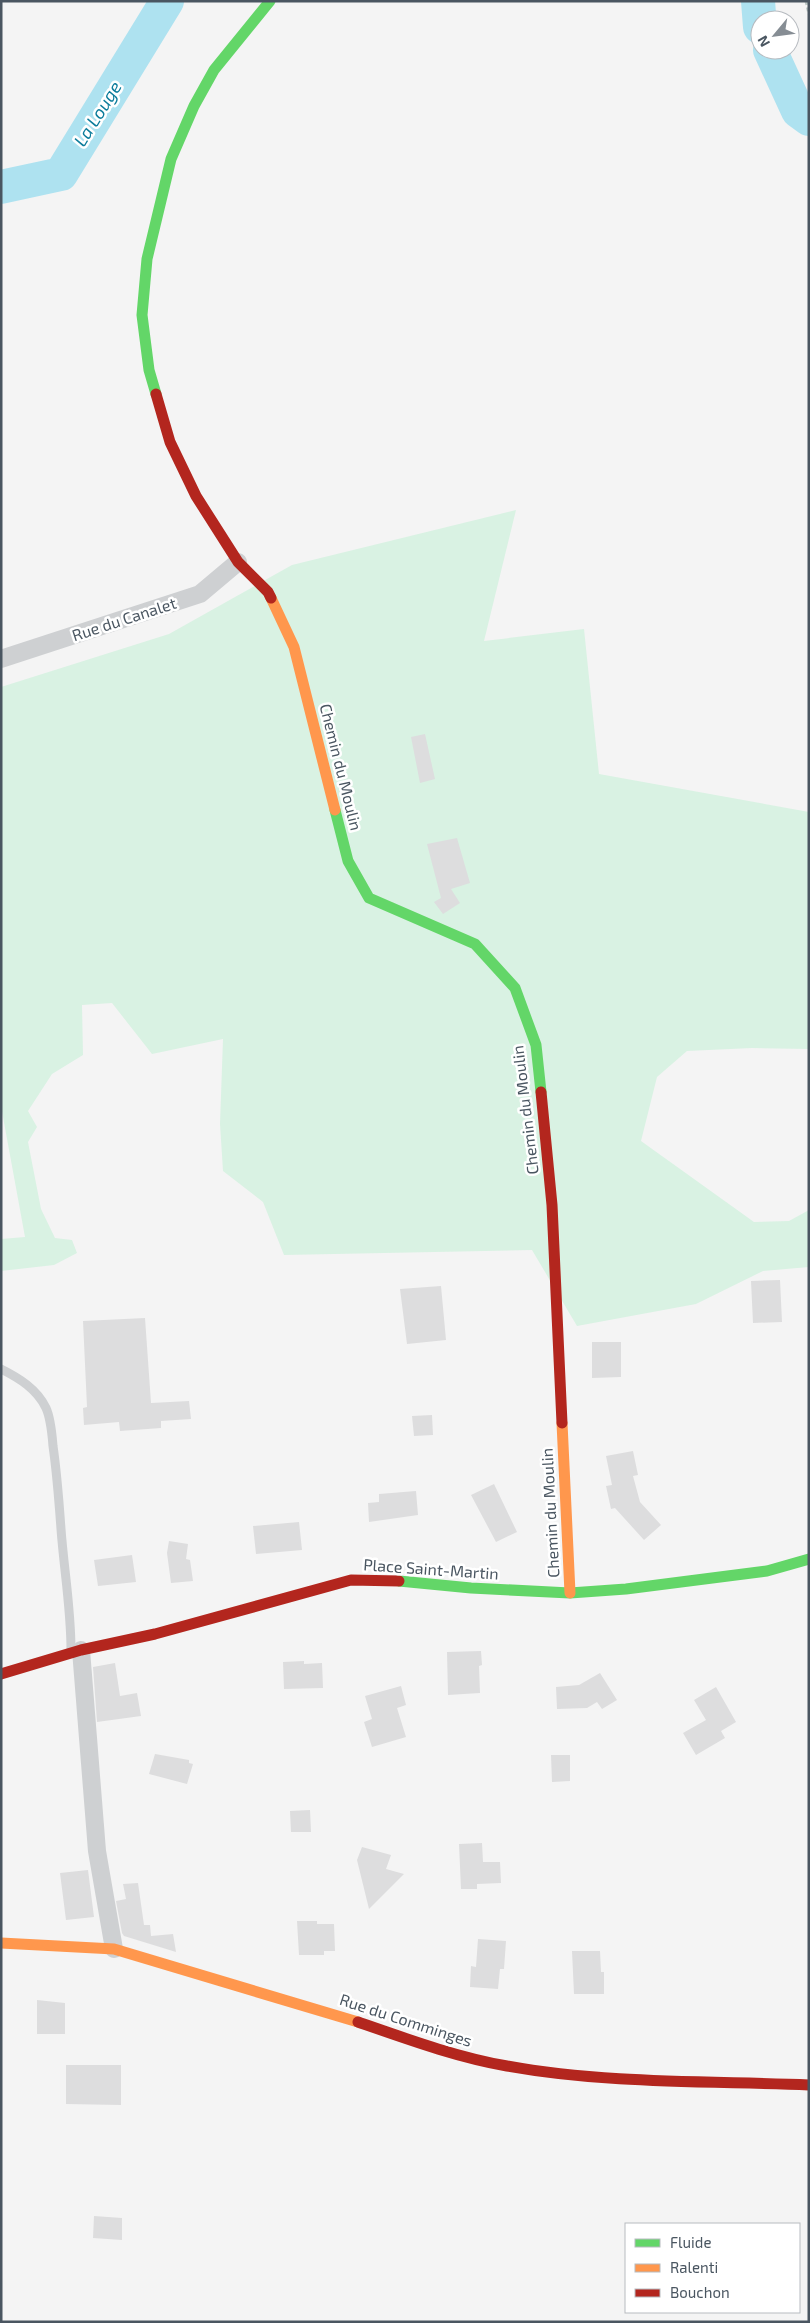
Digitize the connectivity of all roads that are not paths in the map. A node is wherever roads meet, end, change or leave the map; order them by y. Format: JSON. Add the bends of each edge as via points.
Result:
{"nodes":[{"id":1,"x":270,"y":1,"type":"edge"},
{"id":2,"x":238,"y":562,"type":"junction"},
{"id":3,"x":1,"y":659,"type":"edge"},
{"id":4,"x":1,"y":1369,"type":"edge"},
{"id":5,"x":809,"y":1559,"type":"edge"},
{"id":6,"x":570,"y":1593,"type":"junction"},
{"id":7,"x":76,"y":1652,"type":"junction"},
{"id":8,"x":1,"y":1674,"type":"edge"},
{"id":9,"x":1,"y":1943,"type":"edge"},
{"id":10,"x":114,"y":1949,"type":"junction"},
{"id":11,"x":809,"y":2086,"type":"edge"}],
"edges":[{"from":1,"to":2,"type":"street","name":"Chemin du Moulin","via":[[214,70],[171,159],[147,259],[142,315],[149,370],[170,442],[196,496]]},
{"from":2,"to":3,"type":"street","name":"Rue du Canalet","via":[[200,594]]},
{"from":2,"to":6,"type":"street","name":"Chemin du Moulin","via":[[268,592],[294,648],[348,861],[369,898],[475,944],[515,988],[536,1045],[552,1205]]},
{"from":4,"to":7,"type":"lane","via":[[20,1378],[34,1390],[46,1408],[59,1476],[61,1530]]},
{"from":5,"to":6,"type":"street","name":"Place Saint-Martin","via":[[767,1572]]},
{"from":6,"to":7,"type":"street","name":"Place Saint-Martin","via":[[411,1581],[351,1580],[156,1634]]},
{"from":7,"to":8,"type":"street","name":"Place Saint-Martin"},
{"from":7,"to":10,"type":"street","via":[[97,1851]]},
{"from":9,"to":10,"type":"street","name":"Rue du Comminges"},
{"from":10,"to":11,"type":"street","name":"Rue du Comminges","via":[[340,2016],[451,2054],[507,2066],[584,2077]]}]}
